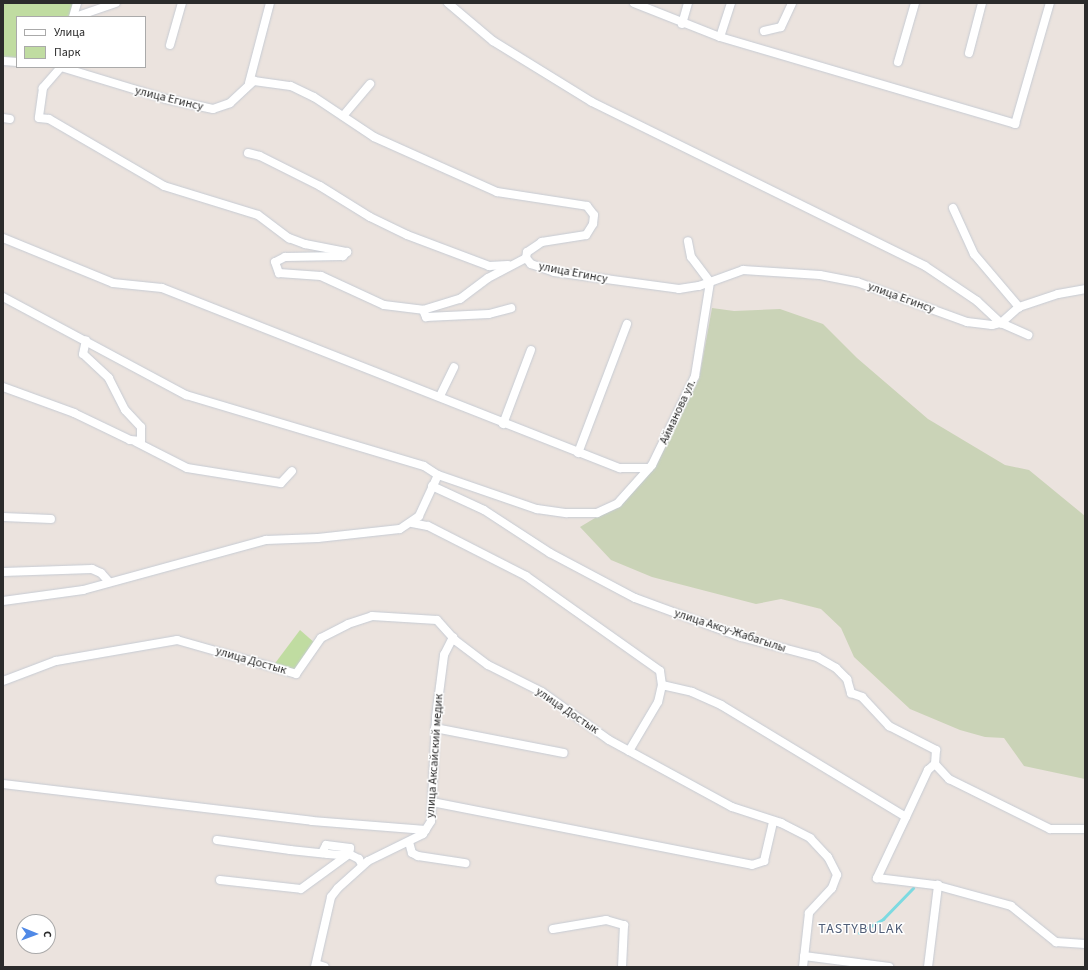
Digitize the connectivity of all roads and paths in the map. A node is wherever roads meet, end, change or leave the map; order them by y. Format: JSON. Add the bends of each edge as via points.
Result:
{"nodes":[{"id":1,"x":77,"y":3,"type":"edge"},
{"id":2,"x":116,"y":3,"type":"edge"},
{"id":3,"x":182,"y":3,"type":"edge"},
{"id":4,"x":270,"y":3,"type":"edge"},
{"id":5,"x":448,"y":3,"type":"edge"},
{"id":6,"x":634,"y":3,"type":"edge"},
{"id":7,"x":688,"y":3,"type":"edge"},
{"id":8,"x":732,"y":3,"type":"edge"},
{"id":9,"x":792,"y":3,"type":"edge"},
{"id":10,"x":915,"y":3,"type":"edge"},
{"id":11,"x":982,"y":3,"type":"edge"},
{"id":12,"x":1050,"y":3,"type":"edge"},
{"id":13,"x":74,"y":16,"type":"edge"},
{"id":14,"x":77,"y":16,"type":"edge"},
{"id":15,"x":682,"y":24,"type":"junction"},
{"id":16,"x":764,"y":30,"type":"dead end"},
{"id":17,"x":720,"y":37,"type":"junction"},
{"id":18,"x":170,"y":45,"type":"dead end"},
{"id":19,"x":969,"y":53,"type":"dead end"},
{"id":20,"x":3,"y":61,"type":"edge"},
{"id":21,"x":16,"y":62,"type":"edge"},
{"id":22,"x":898,"y":62,"type":"dead end"},
{"id":23,"x":60,"y":68,"type":"edge"},
{"id":24,"x":64,"y":68,"type":"edge"},
{"id":25,"x":249,"y":83,"type":"junction"},
{"id":26,"x":370,"y":84,"type":"dead end"},
{"id":27,"x":343,"y":116,"type":"junction"},
{"id":28,"x":248,"y":153,"type":"dead end"},
{"id":29,"x":953,"y":208,"type":"dead end"},
{"id":30,"x":3,"y":238,"type":"edge"},
{"id":31,"x":688,"y":242,"type":"dead end"},
{"id":32,"x":523,"y":260,"type":"junction"},
{"id":33,"x":489,"y":266,"type":"junction"},
{"id":34,"x":493,"y":276,"type":"junction"},
{"id":35,"x":710,"y":282,"type":"junction"},
{"id":36,"x":1085,"y":289,"type":"edge"},
{"id":37,"x":3,"y":297,"type":"edge"},
{"id":38,"x":1019,"y":307,"type":"junction"},
{"id":39,"x":510,"y":308,"type":"dead end"},
{"id":40,"x":423,"y":310,"type":"junction"},
{"id":41,"x":1001,"y":323,"type":"junction"},
{"id":42,"x":627,"y":324,"type":"dead end"},
{"id":43,"x":1028,"y":336,"type":"dead end"},
{"id":44,"x":86,"y":340,"type":"junction"},
{"id":45,"x":531,"y":350,"type":"dead end"},
{"id":46,"x":454,"y":367,"type":"dead end"},
{"id":47,"x":3,"y":387,"type":"edge"},
{"id":48,"x":440,"y":396,"type":"junction"},
{"id":49,"x":503,"y":424,"type":"junction"},
{"id":50,"x":143,"y":435,"type":"junction"},
{"id":51,"x":136,"y":442,"type":"junction"},
{"id":52,"x":150,"y":448,"type":"junction"},
{"id":53,"x":578,"y":452,"type":"junction"},
{"id":54,"x":649,"y":468,"type":"junction"},
{"id":55,"x":292,"y":471,"type":"dead end"},
{"id":56,"x":438,"y":475,"type":"junction"},
{"id":57,"x":432,"y":486,"type":"junction"},
{"id":58,"x":3,"y":516,"type":"edge"},
{"id":59,"x":419,"y":516,"type":"junction"},
{"id":60,"x":51,"y":519,"type":"dead end"},
{"id":61,"x":412,"y":523,"type":"junction"},
{"id":62,"x":428,"y":526,"type":"junction"},
{"id":63,"x":3,"y":572,"type":"edge"},
{"id":64,"x":109,"y":582,"type":"junction"},
{"id":65,"x":3,"y":601,"type":"edge"},
{"id":66,"x":453,"y":637,"type":"junction"},
{"id":67,"x":3,"y":682,"type":"edge"},
{"id":68,"x":662,"y":685,"type":"junction"},
{"id":69,"x":435,"y":728,"type":"junction"},
{"id":70,"x":629,"y":751,"type":"junction"},
{"id":71,"x":564,"y":753,"type":"dead end"},
{"id":72,"x":935,"y":764,"type":"junction"},
{"id":73,"x":3,"y":784,"type":"edge"},
{"id":74,"x":432,"y":802,"type":"junction"},
{"id":75,"x":906,"y":817,"type":"junction"},
{"id":76,"x":773,"y":822,"type":"junction"},
{"id":77,"x":1085,"y":829,"type":"edge"},
{"id":78,"x":426,"y":830,"type":"junction"},
{"id":79,"x":217,"y":840,"type":"dead end"},
{"id":80,"x":409,"y":842,"type":"junction"},
{"id":81,"x":349,"y":854,"type":"junction"},
{"id":82,"x":465,"y":864,"type":"dead end"},
{"id":83,"x":362,"y":865,"type":"junction"},
{"id":84,"x":220,"y":880,"type":"dead end"},
{"id":85,"x":938,"y":885,"type":"junction"},
{"id":86,"x":553,"y":929,"type":"dead end"},
{"id":87,"x":1085,"y":944,"type":"edge"},
{"id":88,"x":804,"y":956,"type":"junction"},
{"id":89,"x":316,"y":966,"type":"edge"},
{"id":90,"x":325,"y":967,"type":"edge"},
{"id":91,"x":622,"y":967,"type":"edge"},
{"id":92,"x":803,"y":967,"type":"edge"},
{"id":93,"x":889,"y":967,"type":"edge"},
{"id":94,"x":928,"y":967,"type":"edge"}],
"edges":[{"from":1,"to":13,"type":"street"},
{"from":2,"to":14,"type":"street"},
{"from":3,"to":18,"type":"street"},
{"from":4,"to":25,"type":"street"},
{"from":5,"to":41,"type":"street","via":[[493,41],[592,102],[926,266],[976,301]]},
{"from":6,"to":15,"type":"street"},
{"from":7,"to":15,"type":"street"},
{"from":8,"to":17,"type":"street"},
{"from":9,"to":16,"type":"street","via":[[781,27]]},
{"from":10,"to":22,"type":"street"},
{"from":11,"to":19,"type":"street"},
{"from":12,"to":17,"type":"street","via":[[1015,124]]},
{"from":15,"to":17,"type":"street"},
{"from":20,"to":21,"type":"street"},
{"from":23,"to":40,"type":"street","via":[[43,88],[39,118],[49,119],[164,186],[258,215],[289,238],[305,244],[347,252],[343,256],[285,257],[274,262],[279,273],[321,276],[384,305]]},
{"from":24,"to":25,"type":"street","name":"улица Егинсу","via":[[166,100],[213,109],[230,103]]},
{"from":25,"to":27,"type":"street","name":"улица Егинсу","via":[[254,80],[291,86]]},
{"from":26,"to":27,"type":"street"},
{"from":27,"to":32,"type":"street","name":"улица Егинсу","via":[[374,137],[497,192],[581,203],[591,210],[593,224],[586,234],[532,246]]},
{"from":28,"to":33,"type":"street","via":[[260,156],[320,186],[370,217],[407,235]]},
{"from":29,"to":38,"type":"street","via":[[974,254]]},
{"from":30,"to":48,"type":"street","via":[[113,283],[162,288]]},
{"from":31,"to":35,"type":"street","via":[[691,257]]},
{"from":32,"to":33,"type":"street","via":[[501,267]]},
{"from":32,"to":34,"type":"street"},
{"from":32,"to":35,"type":"street","name":"улица Егинсу","via":[[554,272],[632,284],[679,289]]},
{"from":33,"to":34,"type":"street","via":[[494,271]]},
{"from":34,"to":40,"type":"street","via":[[460,299],[438,308]]},
{"from":35,"to":41,"type":"street","name":"улица Егинсу","via":[[742,270],[820,275],[857,282],[967,322]]},
{"from":35,"to":54,"type":"street","name":"Айманова ул.","via":[[695,376]]},
{"from":36,"to":38,"type":"street","via":[[1058,294]]},
{"from":37,"to":44,"type":"street","name":"Айманова ул."},
{"from":38,"to":41,"type":"street"},
{"from":39,"to":40,"type":"street","via":[[489,314],[426,317]]},
{"from":41,"to":43,"type":"street"},
{"from":42,"to":53,"type":"street"},
{"from":44,"to":50,"type":"street","via":[[83,354],[109,378],[125,410],[141,428]]},
{"from":44,"to":56,"type":"street","name":"Айманова ул.","via":[[186,395],[424,466]]},
{"from":45,"to":49,"type":"street"},
{"from":46,"to":48,"type":"street"},
{"from":47,"to":51,"type":"street","via":[[74,413]]},
{"from":48,"to":49,"type":"street"},
{"from":49,"to":53,"type":"street"},
{"from":50,"to":51,"type":"street","via":[[141,441]]},
{"from":50,"to":52,"type":"street"},
{"from":51,"to":52,"type":"street"},
{"from":52,"to":55,"type":"street","via":[[187,468],[243,478],[281,482]]},
{"from":53,"to":54,"type":"street","via":[[620,468]]},
{"from":54,"to":56,"type":"street","name":"Айманова ул.","via":[[618,503],[597,513],[536,509]]},
{"from":56,"to":57,"type":"street"},
{"from":57,"to":59,"type":"street"},
{"from":57,"to":72,"type":"street","name":"улица Аксу-Жабагылы","via":[[484,510],[550,553],[619,591],[742,637],[817,657],[836,668],[847,679],[852,693],[862,697],[889,726],[936,750]]},
{"from":58,"to":60,"type":"street"},
{"from":59,"to":61,"type":"street"},
{"from":59,"to":62,"type":"street"},
{"from":61,"to":62,"type":"street"},
{"from":61,"to":64,"type":"street","via":[[386,532],[266,540]]},
{"from":62,"to":68,"type":"street","via":[[526,576],[590,619],[660,671]]},
{"from":63,"to":64,"type":"street","via":[[92,569],[101,573]]},
{"from":64,"to":65,"type":"street","via":[[83,590]]},
{"from":66,"to":67,"type":"street","name":"улица Достык","via":[[437,620],[372,616],[321,638],[296,674],[177,640],[56,661]]},
{"from":66,"to":69,"type":"street","name":"улица Аксайский медик","via":[[444,654]]},
{"from":66,"to":70,"type":"street","name":"улица Достык","via":[[488,665],[542,692]]},
{"from":68,"to":70,"type":"street","via":[[658,702]]},
{"from":68,"to":75,"type":"street","via":[[692,692],[721,705]]},
{"from":69,"to":71,"type":"street"},
{"from":69,"to":74,"type":"street","name":"улица Аксайский медик"},
{"from":70,"to":76,"type":"street","name":"улица Достык","via":[[732,807]]},
{"from":72,"to":75,"type":"street","via":[[928,770]]},
{"from":72,"to":77,"type":"street","name":"улица Аксу-Жабагылы","via":[[949,779],[1050,829]]},
{"from":73,"to":78,"type":"street","via":[[312,821]]},
{"from":74,"to":76,"type":"street","via":[[752,865],[764,861]]},
{"from":74,"to":78,"type":"street","name":"улица Аксайский медик","via":[[431,821]]},
{"from":75,"to":85,"type":"street","via":[[877,878]]},
{"from":76,"to":88,"type":"street","name":"улица Достык","via":[[810,838],[828,857],[837,875],[832,888],[809,913]]},
{"from":78,"to":80,"type":"street","name":"улица Аксайский медик"},
{"from":79,"to":81,"type":"street"},
{"from":80,"to":82,"type":"street","via":[[412,853],[418,856]]},
{"from":80,"to":83,"type":"street","name":"улица Аксайский медик"},
{"from":81,"to":83,"type":"street","via":[[359,859]]},
{"from":81,"to":84,"type":"street","via":[[302,889]]},
{"from":83,"to":89,"type":"street","name":"улица Аксайский медик","via":[[331,897]]},
{"from":85,"to":87,"type":"street","via":[[1011,906],[1056,942]]},
{"from":85,"to":94,"type":"street"},
{"from":86,"to":91,"type":"street","via":[[606,920],[624,925]]},
{"from":88,"to":92,"type":"street","name":"улица Достык"},
{"from":88,"to":93,"type":"street"},
{"from":89,"to":90,"type":"street"}]}
